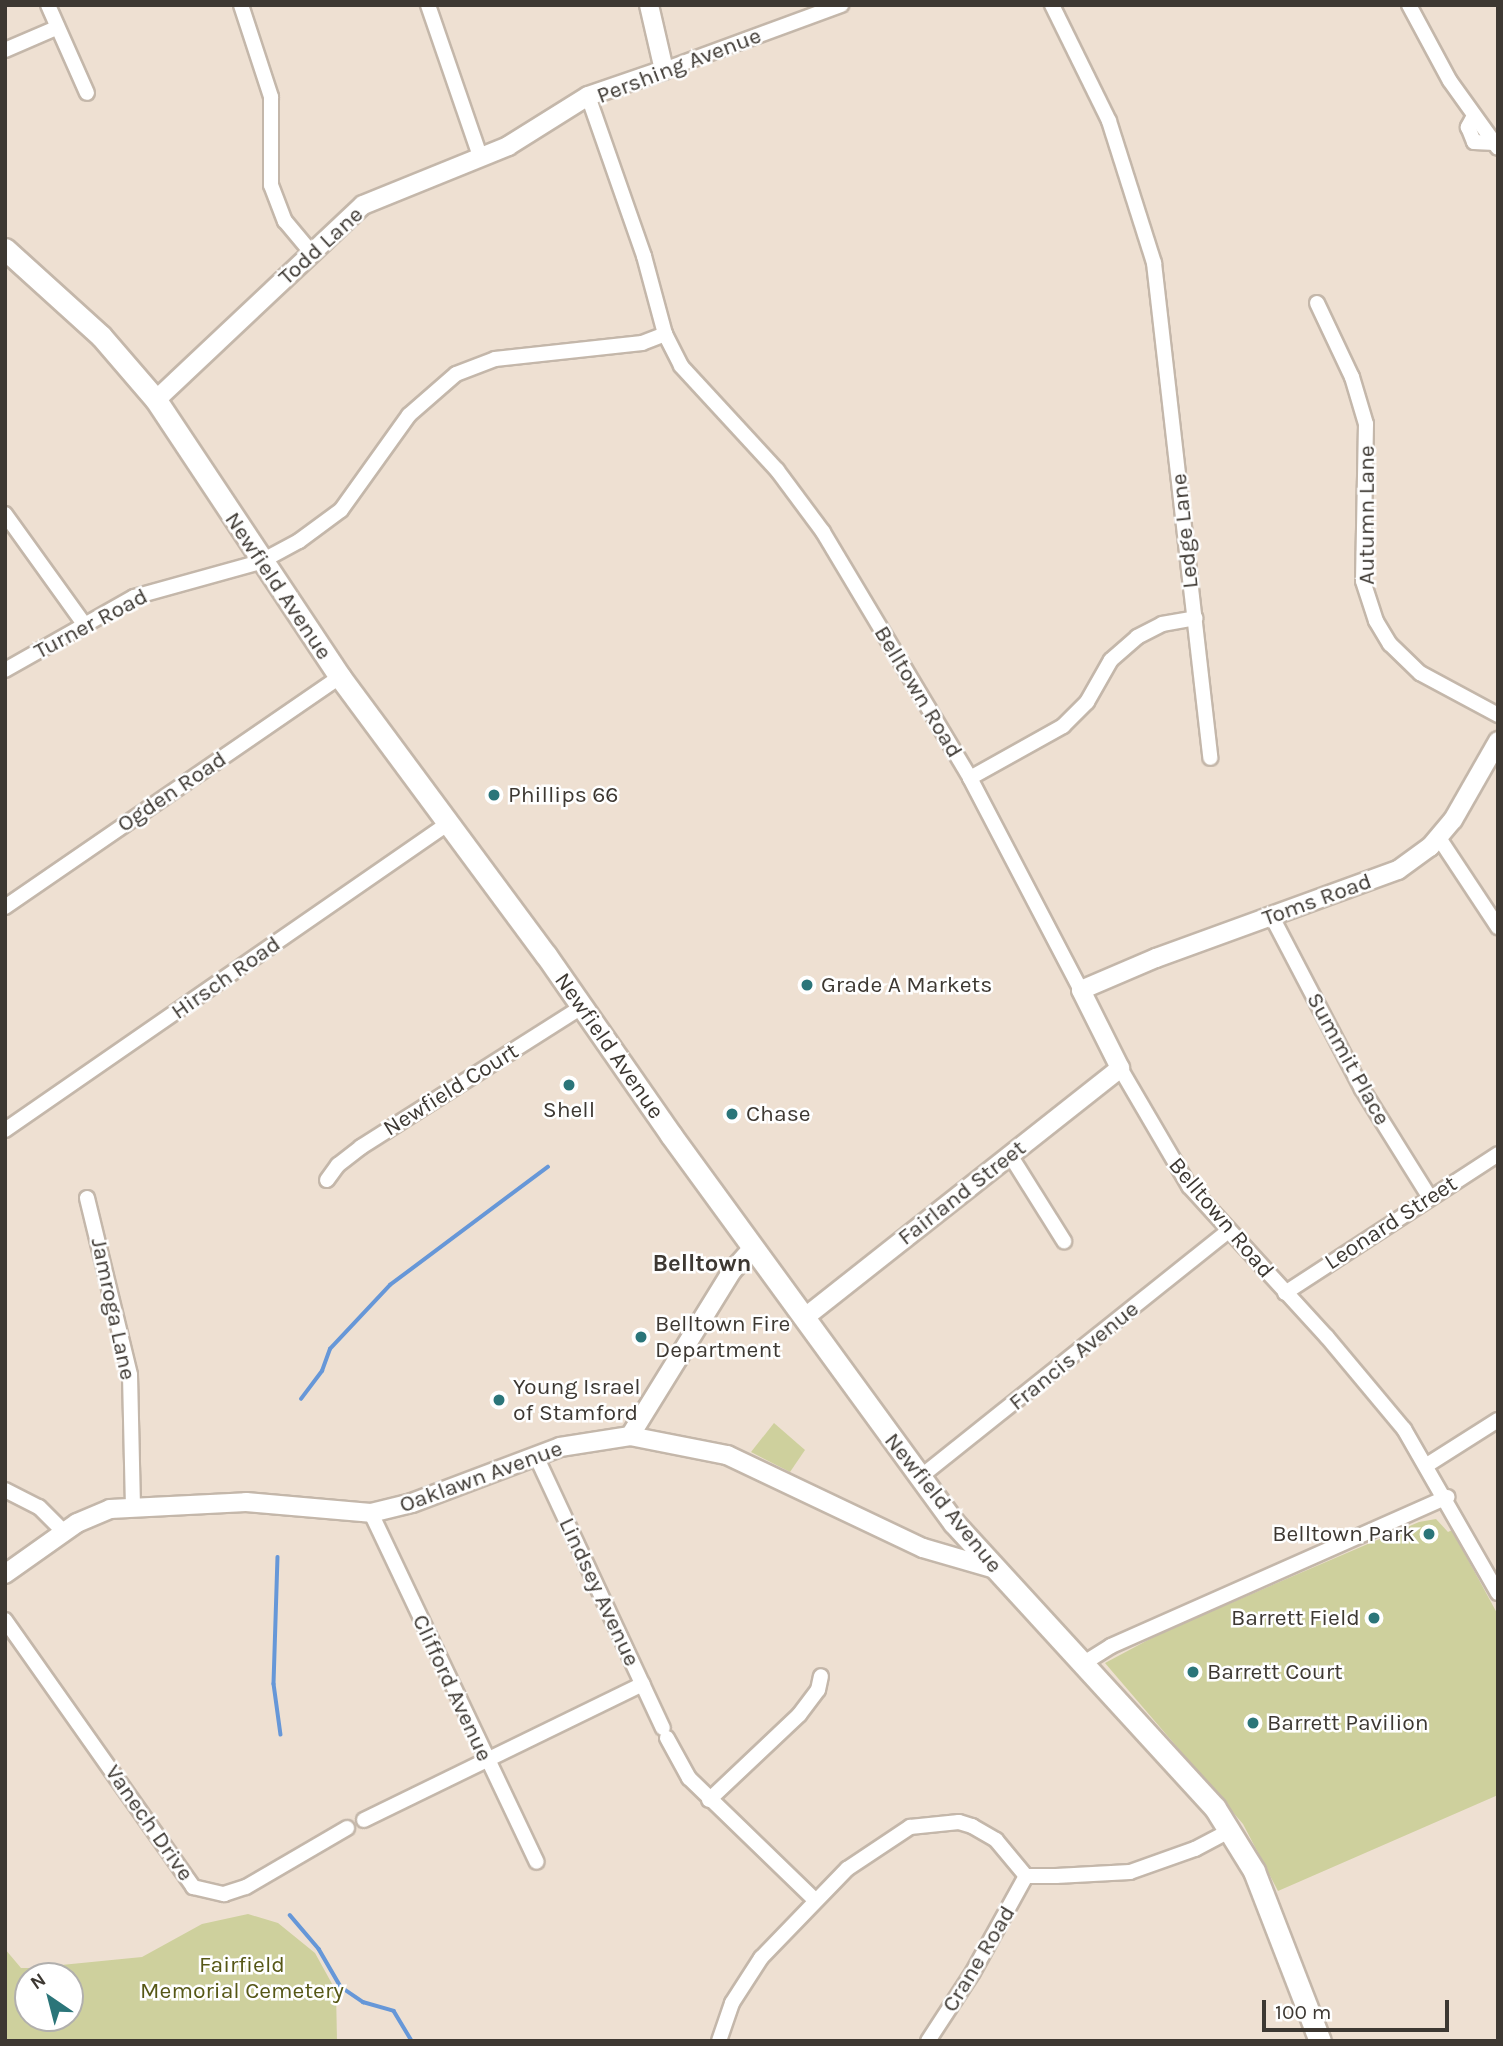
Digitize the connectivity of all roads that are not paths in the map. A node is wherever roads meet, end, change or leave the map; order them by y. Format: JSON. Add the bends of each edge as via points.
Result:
{"nodes":[{"id":1,"x":48,"y":5,"type":"edge"},
{"id":2,"x":241,"y":5,"type":"edge"},
{"id":3,"x":428,"y":5,"type":"edge"},
{"id":4,"x":649,"y":5,"type":"edge"},
{"id":5,"x":841,"y":5,"type":"edge"},
{"id":6,"x":1052,"y":5,"type":"edge"},
{"id":7,"x":1409,"y":5,"type":"edge"},
{"id":8,"x":56,"y":28,"type":"junction"},
{"id":9,"x":5,"y":50,"type":"edge"},
{"id":10,"x":664,"y":70,"type":"junction"},
{"id":11,"x":87,"y":93,"type":"dead end"},
{"id":12,"x":587,"y":96,"type":"junction"},
{"id":13,"x":1496,"y":145,"type":"edge"},
{"id":14,"x":480,"y":156,"type":"junction"},
{"id":15,"x":5,"y":250,"type":"edge"},
{"id":16,"x":311,"y":252,"type":"junction"},
{"id":17,"x":1317,"y":303,"type":"dead end"},
{"id":18,"x":665,"y":334,"type":"junction"},
{"id":19,"x":156,"y":400,"type":"junction"},
{"id":20,"x":5,"y":514,"type":"edge"},
{"id":21,"x":260,"y":562,"type":"junction"},
{"id":22,"x":1195,"y":618,"type":"junction"},
{"id":23,"x":84,"y":624,"type":"junction"},
{"id":24,"x":5,"y":670,"type":"edge"},
{"id":25,"x":340,"y":677,"type":"junction"},
{"id":26,"x":1498,"y":715,"type":"edge"},
{"id":27,"x":1498,"y":741,"type":"edge"},
{"id":28,"x":1210,"y":758,"type":"dead end"},
{"id":29,"x":970,"y":778,"type":"junction"},
{"id":30,"x":446,"y":825,"type":"junction"},
{"id":31,"x":1439,"y":838,"type":"junction"},
{"id":32,"x":5,"y":907,"type":"edge"},
{"id":33,"x":1272,"y":917,"type":"junction"},
{"id":34,"x":1498,"y":927,"type":"edge"},
{"id":35,"x":1081,"y":990,"type":"junction"},
{"id":36,"x":583,"y":1006,"type":"junction"},
{"id":37,"x":1120,"y":1068,"type":"junction"},
{"id":38,"x":5,"y":1130,"type":"edge"},
{"id":39,"x":1498,"y":1154,"type":"edge"},
{"id":40,"x":1010,"y":1155,"type":"junction"},
{"id":41,"x":327,"y":1181,"type":"dead end"},
{"id":42,"x":87,"y":1198,"type":"dead end"},
{"id":43,"x":1430,"y":1198,"type":"junction"},
{"id":44,"x":1228,"y":1231,"type":"junction"},
{"id":45,"x":1064,"y":1241,"type":"dead end"},
{"id":46,"x":753,"y":1248,"type":"junction"},
{"id":47,"x":1285,"y":1293,"type":"junction"},
{"id":48,"x":804,"y":1318,"type":"junction"},
{"id":49,"x":1498,"y":1420,"type":"edge"},
{"id":50,"x":630,"y":1436,"type":"junction"},
{"id":51,"x":536,"y":1456,"type":"junction"},
{"id":52,"x":1427,"y":1465,"type":"junction"},
{"id":53,"x":919,"y":1478,"type":"junction"},
{"id":54,"x":5,"y":1490,"type":"edge"},
{"id":55,"x":1447,"y":1497,"type":"junction"},
{"id":56,"x":133,"y":1505,"type":"junction"},
{"id":57,"x":371,"y":1513,"type":"junction"},
{"id":58,"x":64,"y":1532,"type":"junction"},
{"id":59,"x":992,"y":1568,"type":"junction"},
{"id":60,"x":5,"y":1574,"type":"edge"},
{"id":61,"x":1497,"y":1590,"type":"edge"},
{"id":62,"x":5,"y":1620,"type":"edge"},
{"id":63,"x":1084,"y":1663,"type":"junction"},
{"id":64,"x":821,"y":1676,"type":"dead end"},
{"id":65,"x":643,"y":1684,"type":"junction"},
{"id":66,"x":486,"y":1759,"type":"junction"},
{"id":67,"x":709,"y":1800,"type":"junction"},
{"id":68,"x":364,"y":1820,"type":"dead end"},
{"id":69,"x":347,"y":1828,"type":"dead end"},
{"id":70,"x":1231,"y":1830,"type":"junction"},
{"id":71,"x":537,"y":1862,"type":"dead end"},
{"id":72,"x":1027,"y":1876,"type":"junction"},
{"id":73,"x":815,"y":1900,"type":"junction"},
{"id":74,"x":719,"y":2041,"type":"edge"},
{"id":75,"x":928,"y":2041,"type":"edge"},
{"id":76,"x":1320,"y":2041,"type":"edge"}],
"edges":[{"from":1,"to":8,"type":"street"},
{"from":2,"to":16,"type":"street","via":[[271,97],[270,165],[276,204]]},
{"from":3,"to":14,"type":"street"},
{"from":4,"to":10,"type":"street"},
{"from":5,"to":10,"type":"street","name":"Pershing Avenue"},
{"from":6,"to":22,"type":"street","name":"Ledge Lane","via":[[1109,121],[1154,263]]},
{"from":7,"to":13,"type":"street","via":[[1450,81]]},
{"from":8,"to":9,"type":"street"},
{"from":8,"to":11,"type":"street"},
{"from":10,"to":12,"type":"street","name":"Pershing Avenue"},
{"from":12,"to":14,"type":"street","name":"Todd Lane","via":[[508,146]]},
{"from":12,"to":18,"type":"street","name":"Pershing Avenue","via":[[644,256]]},
{"from":14,"to":16,"type":"street","name":"Todd Lane","via":[[363,205]]},
{"from":15,"to":19,"type":"main road","name":"Newfield Avenue","via":[[101,336]]},
{"from":16,"to":19,"type":"street","name":"Todd Lane"},
{"from":17,"to":26,"type":"street","name":"Autumn Lane","via":[[1352,377],[1366,424],[1363,582],[1376,621],[1390,644],[1420,673]]},
{"from":18,"to":21,"type":"street","via":[[642,343],[495,359],[457,374],[409,415],[341,510]]},
{"from":18,"to":29,"type":"street","name":"Belltown Road","via":[[681,366],[807,509]]},
{"from":19,"to":21,"type":"main road","name":"Newfield Avenue"},
{"from":20,"to":23,"type":"street"},
{"from":21,"to":23,"type":"street","name":"Turner Road","via":[[134,597]]},
{"from":21,"to":25,"type":"main road","name":"Newfield Avenue"},
{"from":22,"to":28,"type":"street"},
{"from":22,"to":29,"type":"street","name":"Ledge Lane","via":[[1162,624],[1137,637],[1111,660],[1087,702],[1063,726]]},
{"from":23,"to":24,"type":"street","name":"Turner Road"},
{"from":25,"to":30,"type":"main road","name":"Newfield Avenue"},
{"from":25,"to":32,"type":"street","name":"Ogden Road"},
{"from":27,"to":31,"type":"street","name":"Toms Road"},
{"from":29,"to":35,"type":"street","name":"Belltown Road"},
{"from":30,"to":36,"type":"main road","name":"Newfield Avenue"},
{"from":30,"to":38,"type":"street","name":"Hirsch Road"},
{"from":31,"to":33,"type":"street","name":"Toms Road","via":[[1398,870]]},
{"from":31,"to":34,"type":"street"},
{"from":33,"to":35,"type":"street","name":"Toms Road"},
{"from":33,"to":43,"type":"street","name":"Summit Place","via":[[1362,1089]]},
{"from":35,"to":37,"type":"street","name":"Belltown Road"},
{"from":36,"to":41,"type":"street","name":"Newfield Court","via":[[361,1147],[338,1165]]},
{"from":36,"to":46,"type":"main road","name":"Newfield Avenue"},
{"from":37,"to":40,"type":"street","name":"Fairland Street"},
{"from":37,"to":44,"type":"street","name":"Belltown Road","via":[[1175,1168]]},
{"from":39,"to":43,"type":"street","name":"Leonard Street"},
{"from":40,"to":45,"type":"street"},
{"from":40,"to":48,"type":"street","name":"Fairland Street"},
{"from":42,"to":56,"type":"street","name":"Jamroga Lane","via":[[130,1375]]},
{"from":43,"to":47,"type":"street","name":"Leonard Street"},
{"from":44,"to":47,"type":"street","name":"Belltown Road"},
{"from":44,"to":53,"type":"street","name":"Francis Avenue"},
{"from":46,"to":48,"type":"main road","name":"Newfield Avenue"},
{"from":46,"to":50,"type":"street","via":[[732,1271]]},
{"from":47,"to":52,"type":"street","name":"Belltown Road","via":[[1366,1382]]},
{"from":48,"to":53,"type":"main road","name":"Newfield Avenue"},
{"from":49,"to":52,"type":"street"},
{"from":50,"to":51,"type":"street","name":"Oaklawn Avenue","via":[[586,1441]]},
{"from":50,"to":59,"type":"street","name":"Oaklawn Avenue","via":[[727,1455],[923,1548]]},
{"from":51,"to":57,"type":"street","name":"Oaklawn Avenue","via":[[412,1503]]},
{"from":51,"to":65,"type":"street","name":"Lindsey Avenue"},
{"from":52,"to":55,"type":"street","name":"Belltown Road"},
{"from":53,"to":59,"type":"main road","name":"Newfield Avenue"},
{"from":54,"to":58,"type":"street","via":[[39,1507]]},
{"from":55,"to":61,"type":"street","name":"Belltown Road"},
{"from":55,"to":63,"type":"street","via":[[1111,1646]]},
{"from":56,"to":57,"type":"street","name":"Oaklawn Avenue","via":[[256,1503]]},
{"from":56,"to":58,"type":"street","name":"Oaklawn Avenue","via":[[98,1512]]},
{"from":57,"to":66,"type":"street","name":"Clifford Avenue"},
{"from":58,"to":60,"type":"street","name":"Oaklawn Avenue"},
{"from":59,"to":63,"type":"main road","name":"Newfield Avenue"},
{"from":62,"to":69,"type":"street","name":"Vanech Drive","via":[[193,1887],[224,1894],[246,1887]]},
{"from":63,"to":70,"type":"main road","name":"Newfield Avenue"},
{"from":64,"to":67,"type":"street","via":[[818,1690],[799,1715]]},
{"from":65,"to":66,"type":"street"},
{"from":65,"to":67,"type":"street","name":"Lindsey Avenue","via":[[688,1778]]},
{"from":66,"to":68,"type":"street"},
{"from":66,"to":71,"type":"street","name":"Clifford Avenue"},
{"from":67,"to":73,"type":"street","name":"Lindsey Avenue"},
{"from":70,"to":72,"type":"street","via":[[1130,1872]]},
{"from":70,"to":76,"type":"main road","name":"Newfield Avenue","via":[[1262,1889]]},
{"from":72,"to":73,"type":"street","via":[[1005,1848],[984,1832],[959,1822],[925,1823],[878,1844]]},
{"from":72,"to":75,"type":"street","name":"Crane Road"},
{"from":73,"to":74,"type":"street","via":[[744,1983]]}]}
